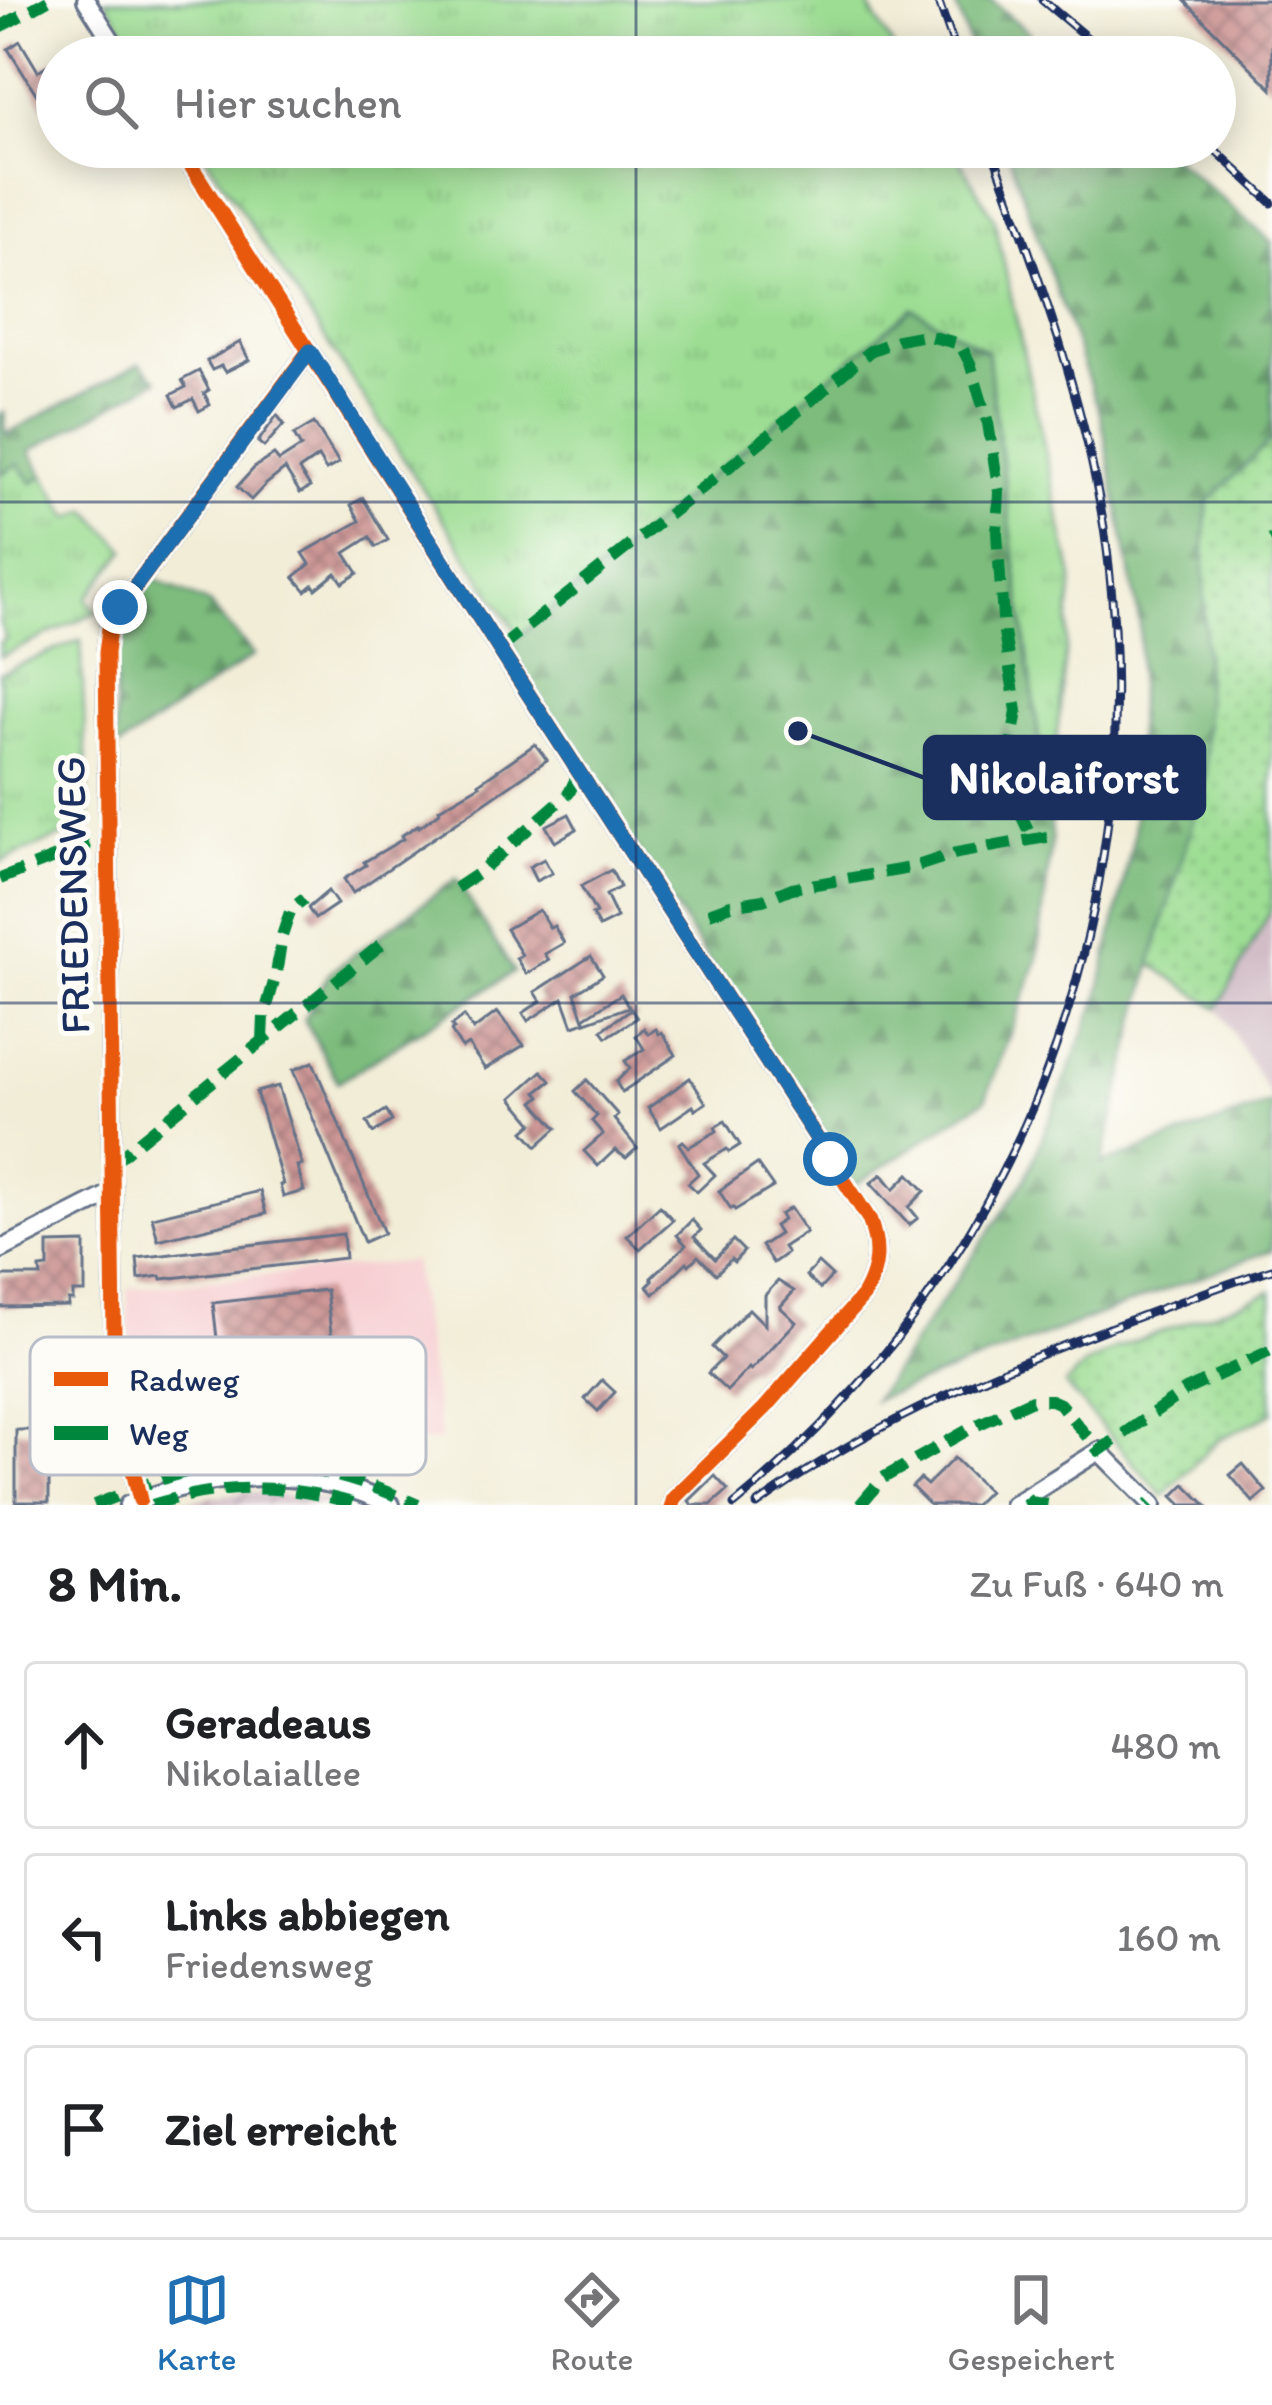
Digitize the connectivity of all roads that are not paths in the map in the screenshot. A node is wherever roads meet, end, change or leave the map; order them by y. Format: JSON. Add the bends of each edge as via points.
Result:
{"nodes":[{"id":1,"x":86,"y":0,"type":"edge"},
{"id":2,"x":109,"y":36,"type":"edge"},
{"id":3,"x":192,"y":168,"type":"edge"},
{"id":4,"x":310,"y":351,"type":"junction"},
{"id":5,"x":112,"y":1193,"type":"junction"},
{"id":6,"x":0,"y":1250,"type":"edge"},
{"id":7,"x":115,"y":1337,"type":"edge"},
{"id":8,"x":134,"y":1502,"type":"edge"},
{"id":9,"x":391,"y":1505,"type":"edge"},
{"id":10,"x":672,"y":1505,"type":"edge"},
{"id":11,"x":1013,"y":1505,"type":"edge"},
{"id":12,"x":1153,"y":1505,"type":"edge"}],
"edges":[{"from":1,"to":2,"type":"street"},
{"from":3,"to":4,"type":"street"},
{"from":4,"to":5,"type":"street","name":"FRIEDENSWEG","via":[[109,629]]},
{"from":4,"to":10,"type":"street","via":[[876,1238],[873,1278],[862,1296]]},
{"from":5,"to":6,"type":"street"},
{"from":5,"to":7,"type":"street","name":"FRIEDENSWEG"},
{"from":8,"to":9,"type":"street","via":[[224,1479],[274,1476]]},
{"from":11,"to":12,"type":"street","via":[[1099,1451]]}]}
